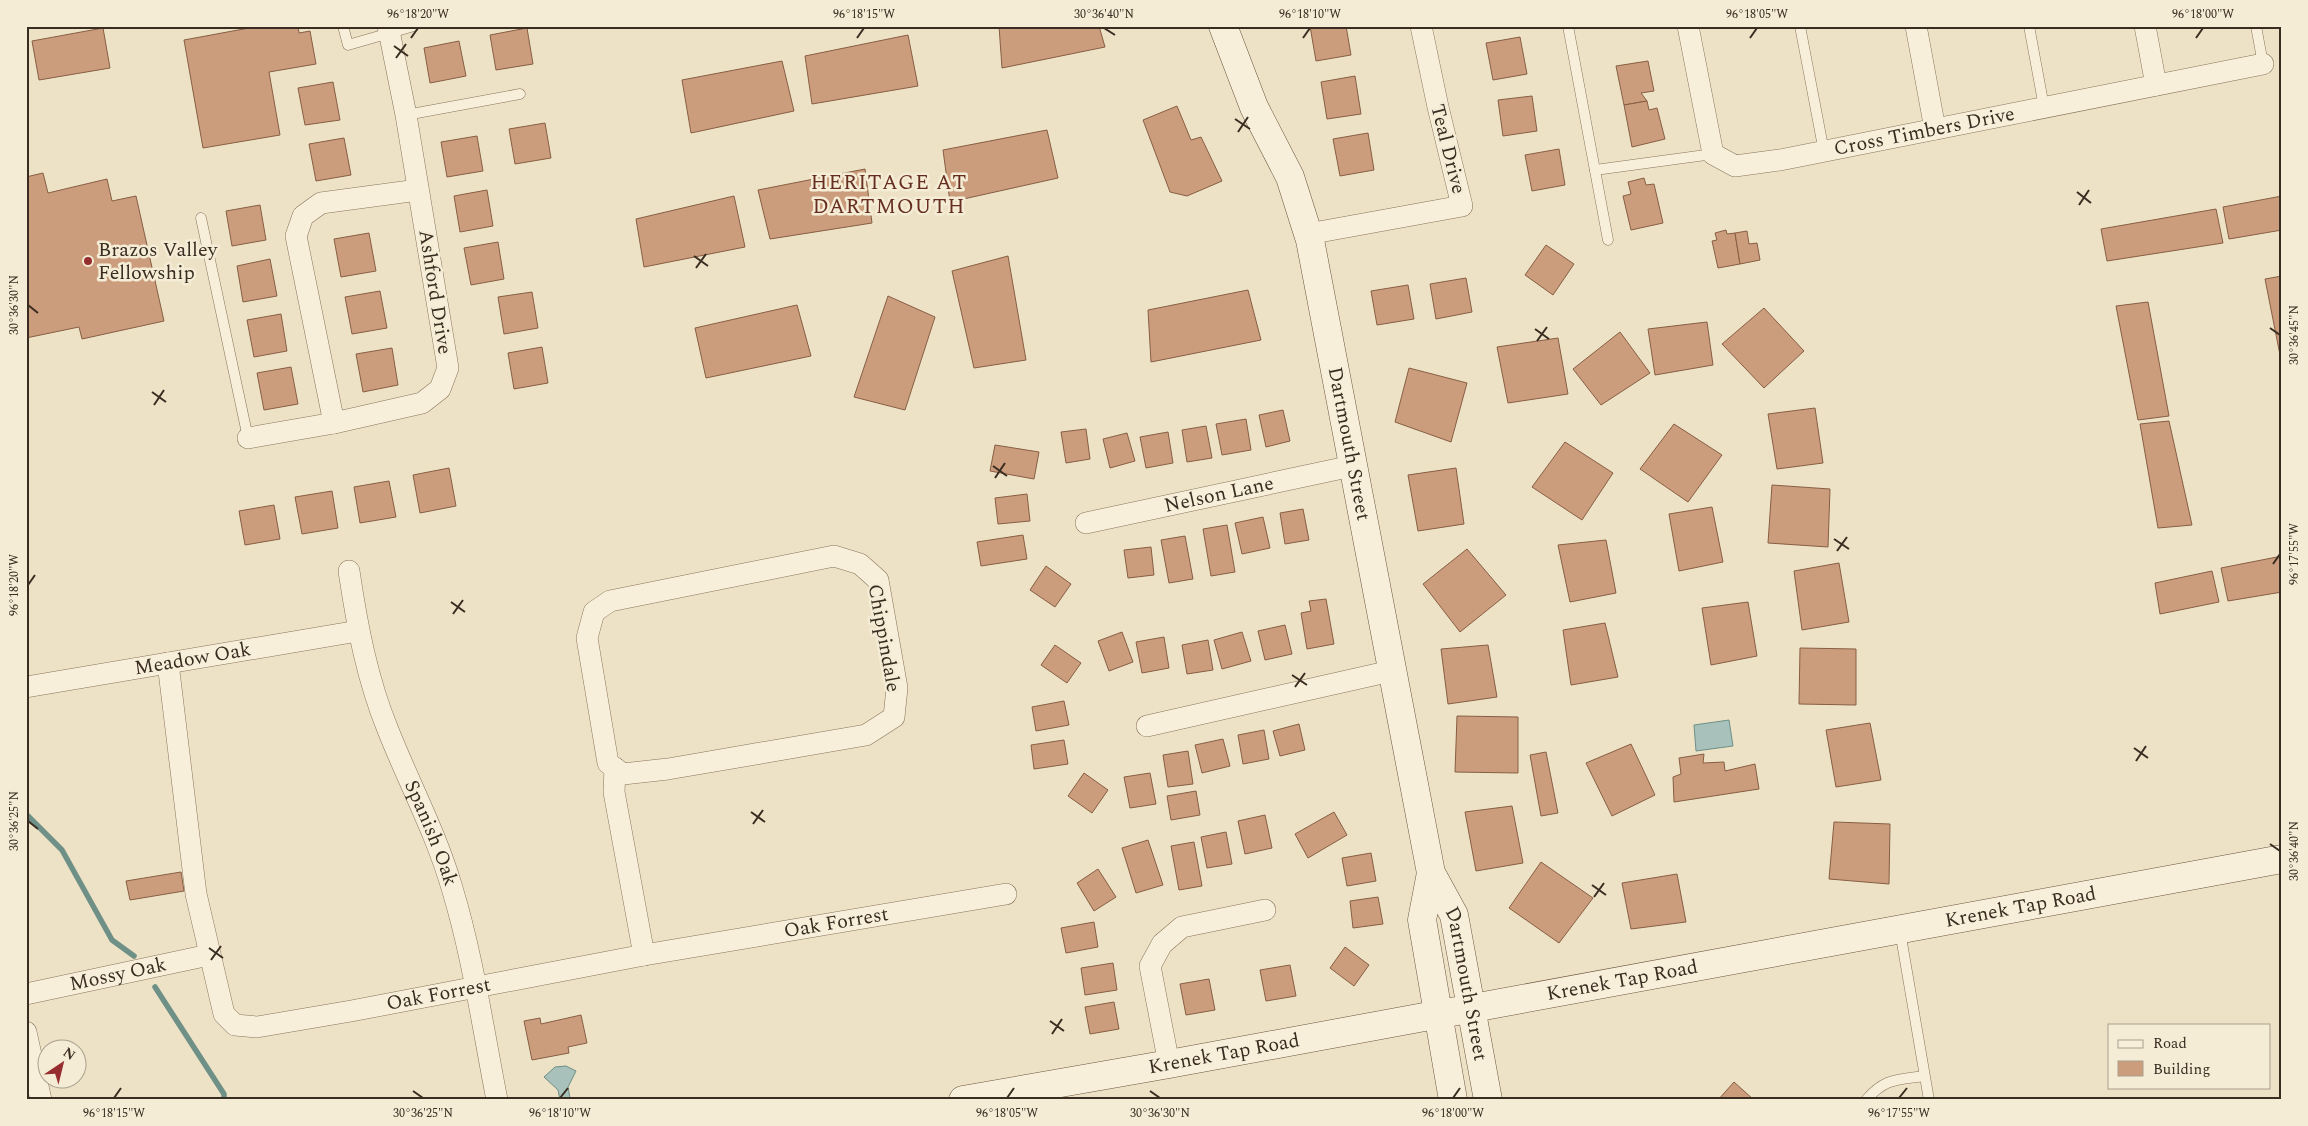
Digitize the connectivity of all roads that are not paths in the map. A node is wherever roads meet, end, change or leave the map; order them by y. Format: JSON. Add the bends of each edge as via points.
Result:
{"nodes":[{"id":1,"x":343,"y":26,"type":"edge"},
{"id":2,"x":414,"y":26,"type":"edge"},
{"id":3,"x":1223,"y":26,"type":"edge"},
{"id":4,"x":1421,"y":26,"type":"edge"},
{"id":5,"x":1568,"y":26,"type":"edge"},
{"id":6,"x":1688,"y":26,"type":"edge"},
{"id":7,"x":1800,"y":26,"type":"edge"},
{"id":8,"x":1916,"y":26,"type":"edge"},
{"id":9,"x":2029,"y":26,"type":"edge"},
{"id":10,"x":2145,"y":26,"type":"edge"},
{"id":11,"x":2256,"y":26,"type":"edge"},
{"id":12,"x":389,"y":29,"type":"edge"},
{"id":13,"x":2263,"y":64,"type":"joint"},
{"id":14,"x":2156,"y":85,"type":"junction"},
{"id":15,"x":520,"y":94,"type":"dead end"},
{"id":16,"x":2044,"y":107,"type":"junction"},
{"id":17,"x":406,"y":115,"type":"junction"},
{"id":18,"x":1936,"y":129,"type":"junction"},
{"id":19,"x":1824,"y":152,"type":"junction"},
{"id":20,"x":1714,"y":154,"type":"junction"},
{"id":21,"x":1595,"y":170,"type":"junction"},
{"id":22,"x":418,"y":190,"type":"junction"},
{"id":23,"x":201,"y":218,"type":"dead end"},
{"id":24,"x":1308,"y":234,"type":"junction"},
{"id":25,"x":1608,"y":240,"type":"dead end"},
{"id":26,"x":334,"y":423,"type":"junction"},
{"id":27,"x":248,"y":438,"type":"joint"},
{"id":28,"x":1352,"y":466,"type":"junction"},
{"id":29,"x":1086,"y":523,"type":"dead end"},
{"id":30,"x":349,"y":572,"type":"dead end"},
{"id":31,"x":358,"y":631,"type":"junction"},
{"id":32,"x":168,"y":663,"type":"junction"},
{"id":33,"x":1391,"y":670,"type":"junction"},
{"id":34,"x":26,"y":687,"type":"edge"},
{"id":35,"x":1146,"y":726,"type":"dead end"},
{"id":36,"x":615,"y":768,"type":"junction"},
{"id":37,"x":2282,"y":859,"type":"edge"},
{"id":38,"x":1431,"y":874,"type":"junction"},
{"id":39,"x":1006,"y":894,"type":"dead end"},
{"id":40,"x":1265,"y":910,"type":"dead end"},
{"id":41,"x":1900,"y":930,"type":"junction"},
{"id":42,"x":209,"y":955,"type":"junction"},
{"id":43,"x":644,"y":955,"type":"junction"},
{"id":44,"x":474,"y":986,"type":"junction"},
{"id":45,"x":26,"y":994,"type":"edge"},
{"id":46,"x":1473,"y":1008,"type":"junction"},
{"id":47,"x":1438,"y":1014,"type":"junction"},
{"id":48,"x":26,"y":1032,"type":"edge"},
{"id":49,"x":1169,"y":1064,"type":"junction"},
{"id":50,"x":1924,"y":1076,"type":"junction"},
{"id":51,"x":41,"y":1100,"type":"edge"},
{"id":52,"x":497,"y":1100,"type":"edge"},
{"id":53,"x":963,"y":1100,"type":"edge"},
{"id":54,"x":1453,"y":1100,"type":"edge"},
{"id":55,"x":1488,"y":1100,"type":"edge"},
{"id":56,"x":1866,"y":1100,"type":"edge"},
{"id":57,"x":1929,"y":1100,"type":"edge"}],
"edges":[{"from":1,"to":12,"type":"lane","via":[[348,45]]},
{"from":2,"to":12,"type":"lane"},
{"from":3,"to":24,"type":"street","name":"Dartmouth Street","via":[[1254,107],[1290,177]]},
{"from":4,"to":24,"type":"street","name":"Teal Drive","via":[[1462,206]]},
{"from":5,"to":21,"type":"lane"},
{"from":6,"to":20,"type":"street"},
{"from":7,"to":19,"type":"lane"},
{"from":8,"to":18,"type":"street"},
{"from":9,"to":16,"type":"lane"},
{"from":10,"to":14,"type":"street"},
{"from":11,"to":13,"type":"lane"},
{"from":12,"to":17,"type":"street","name":"Ashford Drive"},
{"from":13,"to":14,"type":"street","name":"Cross Timbers Drive"},
{"from":14,"to":16,"type":"street","name":"Cross Timbers Drive"},
{"from":15,"to":17,"type":"lane"},
{"from":16,"to":18,"type":"street","name":"Cross Timbers Drive"},
{"from":17,"to":22,"type":"street","name":"Ashford Drive"},
{"from":18,"to":19,"type":"street","name":"Cross Timbers Drive"},
{"from":19,"to":20,"type":"street","name":"Cross Timbers Drive","via":[[1734,166]]},
{"from":20,"to":21,"type":"lane"},
{"from":21,"to":25,"type":"lane"},
{"from":22,"to":26,"type":"street","name":"Ashford Drive","via":[[448,368],[440,389],[422,403]]},
{"from":22,"to":26,"type":"street","via":[[321,203],[303,216],[296,236]]},
{"from":23,"to":27,"type":"lane"},
{"from":24,"to":28,"type":"street","name":"Dartmouth Street","via":[[1335,361]]},
{"from":26,"to":27,"type":"street","name":"Ashford Drive"},
{"from":28,"to":29,"type":"street","name":"Nelson Lane"},
{"from":28,"to":33,"type":"street","name":"Dartmouth Street"},
{"from":30,"to":31,"type":"street","name":"Spanish Oak"},
{"from":31,"to":32,"type":"street","name":"Meadow Oak"},
{"from":31,"to":44,"type":"street","name":"Spanish Oak","via":[[388,730],[424,809],[452,887]]},
{"from":32,"to":34,"type":"street","name":"Meadow Oak"},
{"from":32,"to":42,"type":"street","name":"Oak Forrest","via":[[196,894]]},
{"from":33,"to":35,"type":"street"},
{"from":33,"to":38,"type":"street","name":"Dartmouth Street"},
{"from":36,"to":36,"type":"street","name":"Chippindale","via":[[623,774],[668,769],[866,735],[894,717],[897,688],[878,580],[860,564],[834,556],[610,601],[594,612],[587,638],[608,763]]},
{"from":36,"to":43,"type":"street","name":"Chippindale","via":[[614,792]]},
{"from":37,"to":41,"type":"street","name":"Krenek Tap Road"},
{"from":38,"to":46,"type":"street","name":"Dartmouth Street","via":[[1454,915]]},
{"from":38,"to":47,"type":"street","name":"Dartmouth Street","via":[[1422,920]]},
{"from":39,"to":43,"type":"street","name":"Oak Forrest"},
{"from":40,"to":49,"type":"street","via":[[1182,927],[1162,944],[1150,966]]},
{"from":41,"to":46,"type":"street","name":"Krenek Tap Road"},
{"from":41,"to":50,"type":"lane"},
{"from":42,"to":44,"type":"street","name":"Oak Forrest","via":[[224,1014],[235,1025],[266,1025]]},
{"from":42,"to":45,"type":"street","name":"Mossy Oak"},
{"from":43,"to":44,"type":"street","name":"Oak Forrest"},
{"from":44,"to":52,"type":"street","name":"Spanish Oak"},
{"from":46,"to":47,"type":"street","name":"Krenek Tap Road"},
{"from":46,"to":55,"type":"street","name":"Dartmouth Street"},
{"from":47,"to":49,"type":"street","name":"Krenek Tap Road"},
{"from":47,"to":54,"type":"street","name":"Dartmouth Street"},
{"from":48,"to":51,"type":"street"},
{"from":49,"to":53,"type":"street","name":"Krenek Tap Road"},
{"from":50,"to":56,"type":"lane","via":[[1890,1081],[1878,1086]]},
{"from":50,"to":57,"type":"lane"}]}
